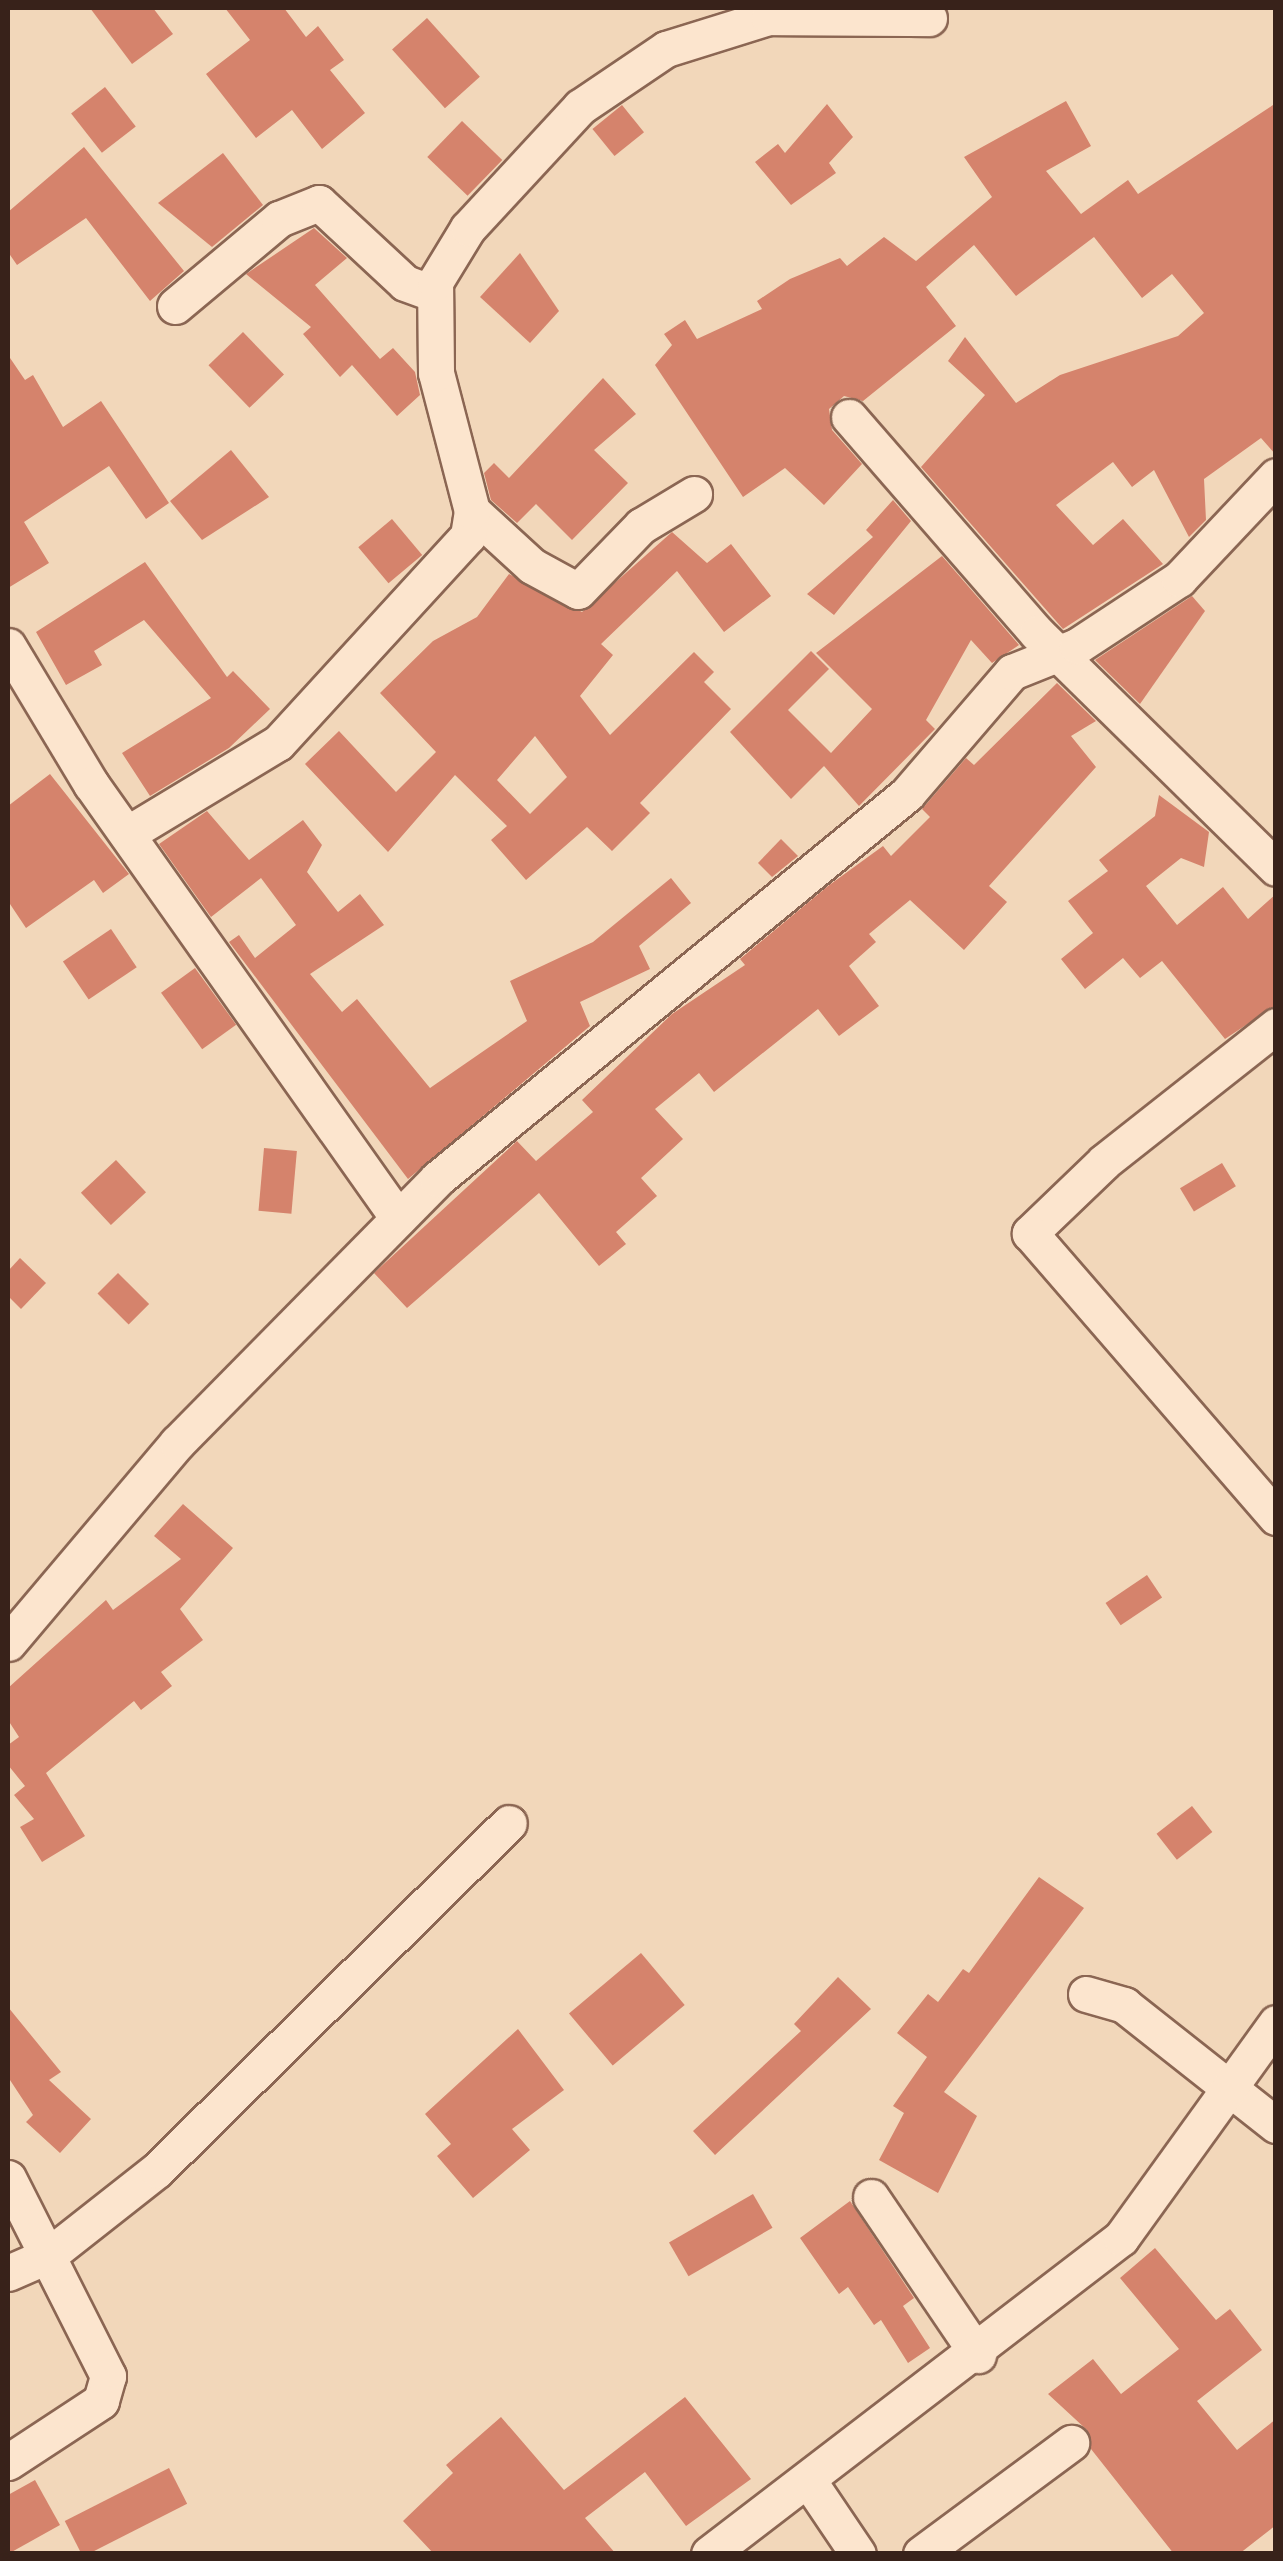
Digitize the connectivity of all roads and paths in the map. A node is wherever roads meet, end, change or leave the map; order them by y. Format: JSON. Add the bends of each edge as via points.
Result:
{"nodes":[{"id":1,"x":929,"y":18,"type":"dead end"},
{"id":2,"x":433,"y":293,"type":"junction"},
{"id":3,"x":176,"y":306,"type":"dead end"},
{"id":4,"x":849,"y":417,"type":"dead end"},
{"id":5,"x":1276,"y":476,"type":"edge"},
{"id":6,"x":694,"y":494,"type":"dead end"},
{"id":7,"x":472,"y":511,"type":"junction"},
{"id":8,"x":8,"y":646,"type":"edge"},
{"id":9,"x":1061,"y":651,"type":"junction"},
{"id":10,"x":127,"y":834,"type":"junction"},
{"id":11,"x":1276,"y":868,"type":"edge"},
{"id":12,"x":1276,"y":1026,"type":"edge"},
{"id":13,"x":398,"y":1218,"type":"junction"},
{"id":14,"x":1276,"y":1517,"type":"edge"},
{"id":15,"x":8,"y":1643,"type":"edge"},
{"id":16,"x":509,"y":1823,"type":"dead end"},
{"id":17,"x":1086,"y":1994,"type":"dead end"},
{"id":18,"x":1276,"y":2023,"type":"edge"},
{"id":19,"x":1226,"y":2094,"type":"junction"},
{"id":20,"x":1276,"y":2125,"type":"edge"},
{"id":21,"x":8,"y":2178,"type":"edge"},
{"id":22,"x":871,"y":2197,"type":"dead end"},
{"id":23,"x":48,"y":2255,"type":"junction"},
{"id":24,"x":8,"y":2273,"type":"edge"},
{"id":25,"x":978,"y":2355,"type":"junction"},
{"id":26,"x":1071,"y":2444,"type":"dead end"},
{"id":27,"x":8,"y":2462,"type":"edge"},
{"id":28,"x":808,"y":2480,"type":"junction"},
{"id":29,"x":708,"y":2554,"type":"edge"},
{"id":30,"x":858,"y":2554,"type":"edge"},
{"id":31,"x":921,"y":2554,"type":"edge"}],
"edges":[{"from":1,"to":2,"type":"street","via":[[770,17],[666,49],[612,78],[468,228]]},
{"from":2,"to":3,"type":"street","via":[[404,282],[319,203],[280,219]]},
{"from":2,"to":7,"type":"street","via":[[436,374]]},
{"from":4,"to":9,"type":"street"},
{"from":5,"to":9,"type":"street","via":[[1180,579]]},
{"from":6,"to":7,"type":"street","via":[[641,526],[578,591],[532,566]]},
{"from":7,"to":10,"type":"street","via":[[455,554],[278,742]]},
{"from":8,"to":10,"type":"street"},
{"from":9,"to":11,"type":"street"},
{"from":9,"to":13,"type":"street","via":[[1012,672],[906,794],[743,920]]},
{"from":10,"to":13,"type":"street"},
{"from":12,"to":14,"type":"street","via":[[1104,1162],[1030,1233]]},
{"from":13,"to":15,"type":"street","via":[[177,1444]]},
{"from":16,"to":23,"type":"street","via":[[157,2170]]},
{"from":17,"to":19,"type":"street","via":[[1136,2014]]},
{"from":18,"to":19,"type":"street"},
{"from":19,"to":20,"type":"street"},
{"from":19,"to":25,"type":"street","via":[[1122,2238]]},
{"from":21,"to":23,"type":"street"},
{"from":22,"to":25,"type":"street"},
{"from":23,"to":24,"type":"street"},
{"from":23,"to":27,"type":"street","via":[[99,2352],[106,2391]]},
{"from":25,"to":28,"type":"street"},
{"from":26,"to":31,"type":"street"},
{"from":28,"to":29,"type":"street"},
{"from":28,"to":30,"type":"street"}]}
